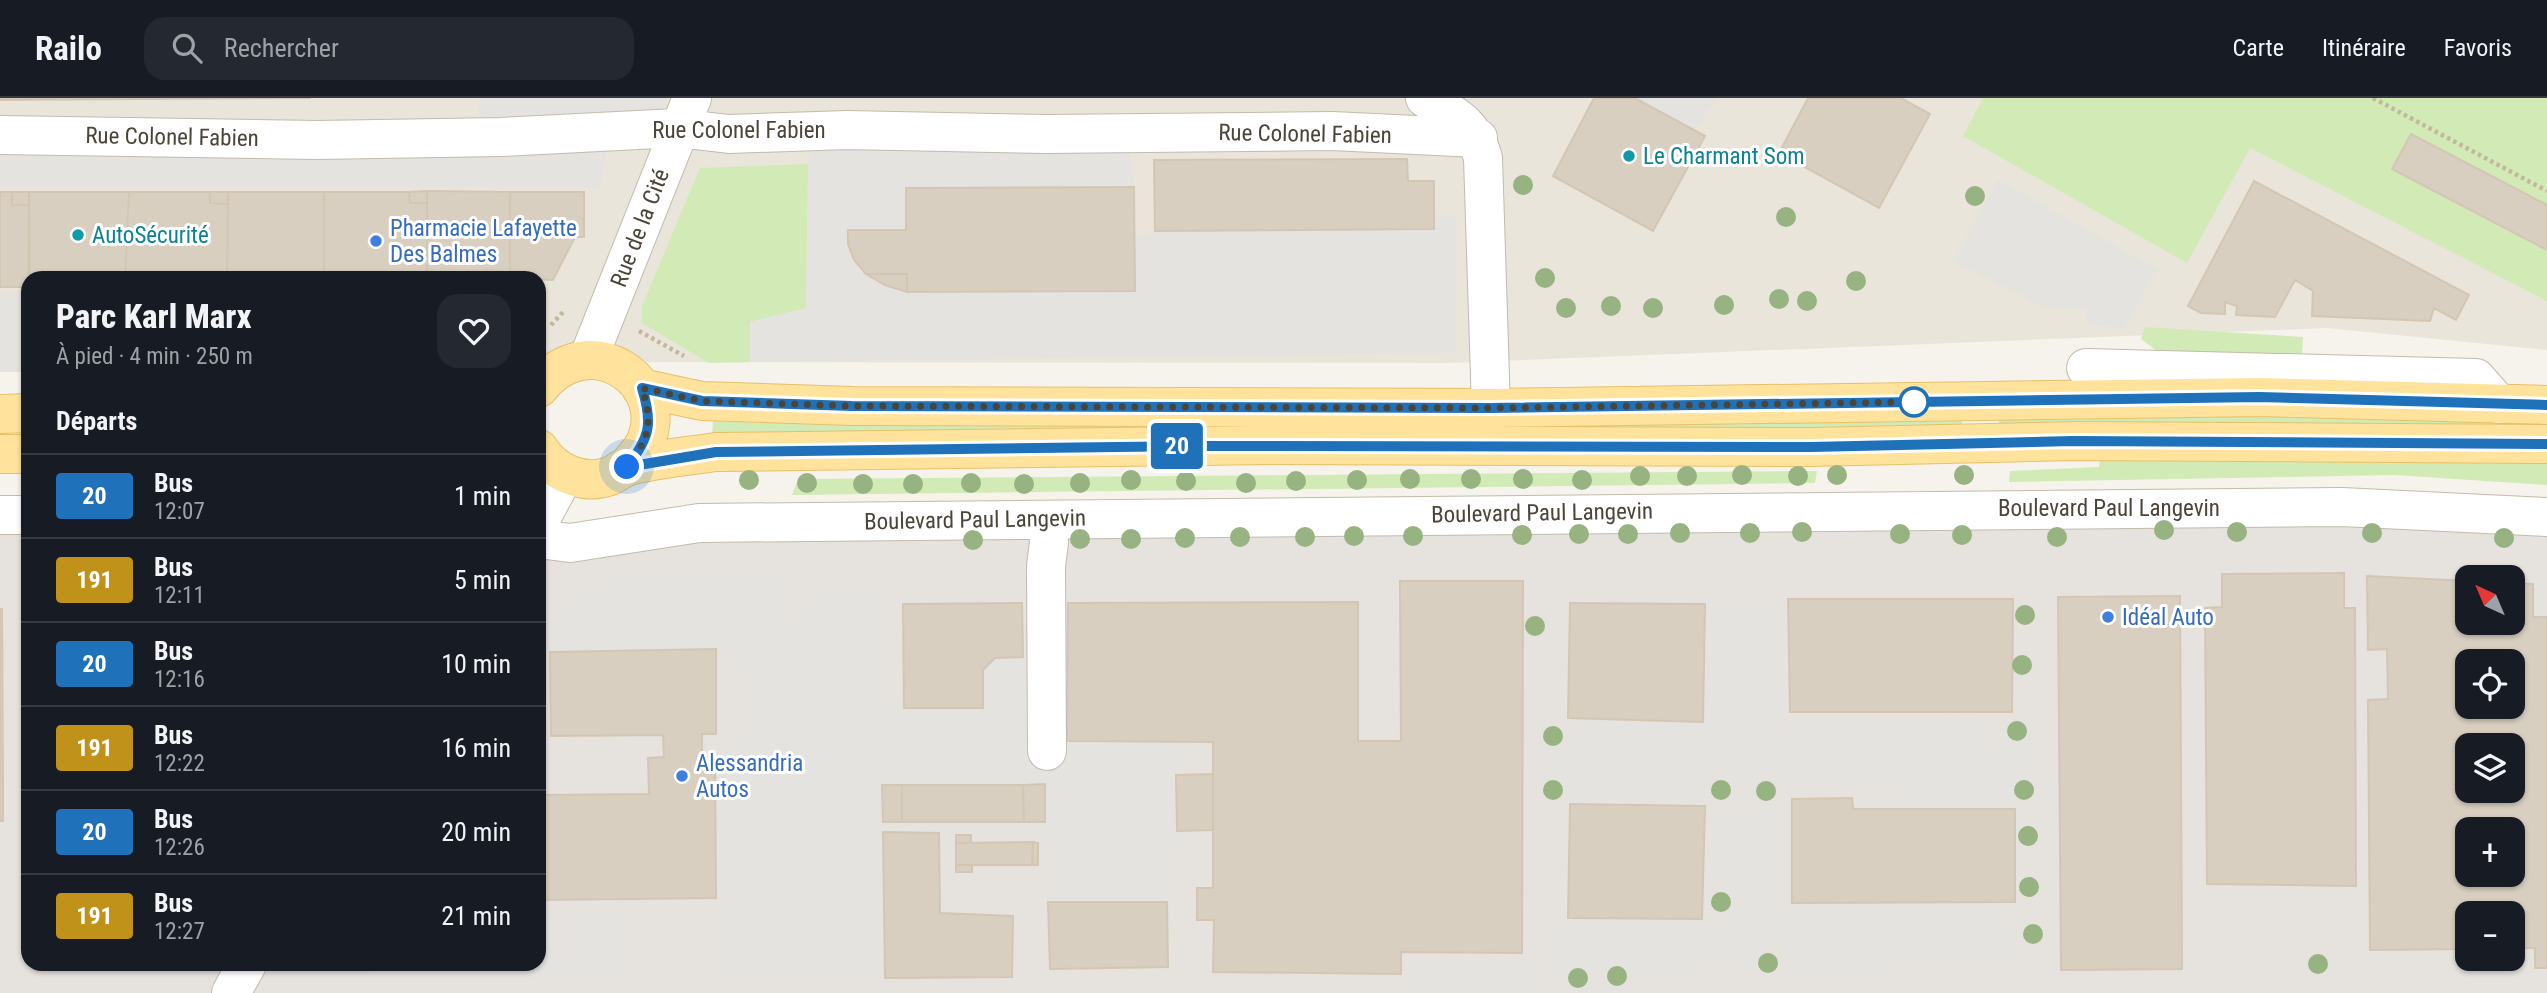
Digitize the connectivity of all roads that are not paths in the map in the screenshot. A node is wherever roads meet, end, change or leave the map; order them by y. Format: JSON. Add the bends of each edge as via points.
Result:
{"nodes":[{"id":1,"x":1425,"y":98,"type":"edge"},
{"id":2,"x":685,"y":113,"type":"edge"},
{"id":3,"x":1472,"y":131,"type":"junction"},
{"id":4,"x":0,"y":135,"type":"edge"},
{"id":5,"x":588,"y":359,"type":"junction"},
{"id":6,"x":2086,"y":368,"type":"dead end"},
{"id":7,"x":546,"y":379,"type":"edge"},
{"id":8,"x":642,"y":388,"type":"junction"},
{"id":9,"x":2499,"y":404,"type":"junction"},
{"id":10,"x":2547,"y":405,"type":"edge"},
{"id":11,"x":1490,"y":408,"type":"junction"},
{"id":12,"x":0,"y":414,"type":"edge"},
{"id":13,"x":21,"y":414,"type":"edge"},
{"id":14,"x":2547,"y":444,"type":"edge"},
{"id":15,"x":0,"y":454,"type":"edge"},
{"id":16,"x":21,"y":454,"type":"edge"},
{"id":17,"x":547,"y":461,"type":"edge"},
{"id":18,"x":627,"y":467,"type":"junction"},
{"id":19,"x":0,"y":515,"type":"edge"},
{"id":20,"x":21,"y":515,"type":"edge"},
{"id":21,"x":2547,"y":517,"type":"edge"},
{"id":22,"x":546,"y":540,"type":"edge"},
{"id":23,"x":1049,"y":541,"type":"dead end"},
{"id":24,"x":1047,"y":751,"type":"dead end"},
{"id":25,"x":243,"y":971,"type":"edge"},
{"id":26,"x":231,"y":993,"type":"edge"}],
"edges":[{"from":1,"to":3,"type":"street"},
{"from":2,"to":3,"type":"street","name":"Rue Colonel Fabien","via":[[729,134],[847,130],[1046,134]]},
{"from":2,"to":4,"type":"street","name":"Rue Colonel Fabien","via":[[501,137],[317,140]]},
{"from":2,"to":5,"type":"street","name":"Rue de la Cité"},
{"from":3,"to":11,"type":"street","via":[[1483,158],[1486,191]]},
{"from":5,"to":7,"type":"main road","via":[[567,363]]},
{"from":5,"to":8,"type":"main road","via":[[619,367]]},
{"from":6,"to":9,"type":"street","via":[[2476,378]]},
{"from":8,"to":11,"type":"main road","via":[[702,401],[852,406]]},
{"from":8,"to":18,"type":"main road","via":[[650,415],[644,444]]},
{"from":9,"to":10,"type":"main road"},
{"from":9,"to":11,"type":"main road","via":[[2259,397]]},
{"from":12,"to":13,"type":"main road"},
{"from":14,"to":18,"type":"main road","via":[[2073,441],[1811,447],[1182,446],[716,452]]},
{"from":15,"to":16,"type":"main road"},
{"from":17,"to":18,"type":"main road","via":[[586,479],[608,477]]},
{"from":19,"to":20,"type":"street"},
{"from":21,"to":22,"type":"street","name":"Boulevard Paul Langevin","via":[[2342,507],[699,523],[570,543]]},
{"from":23,"to":24,"type":"street"},
{"from":25,"to":26,"type":"street"}]}
